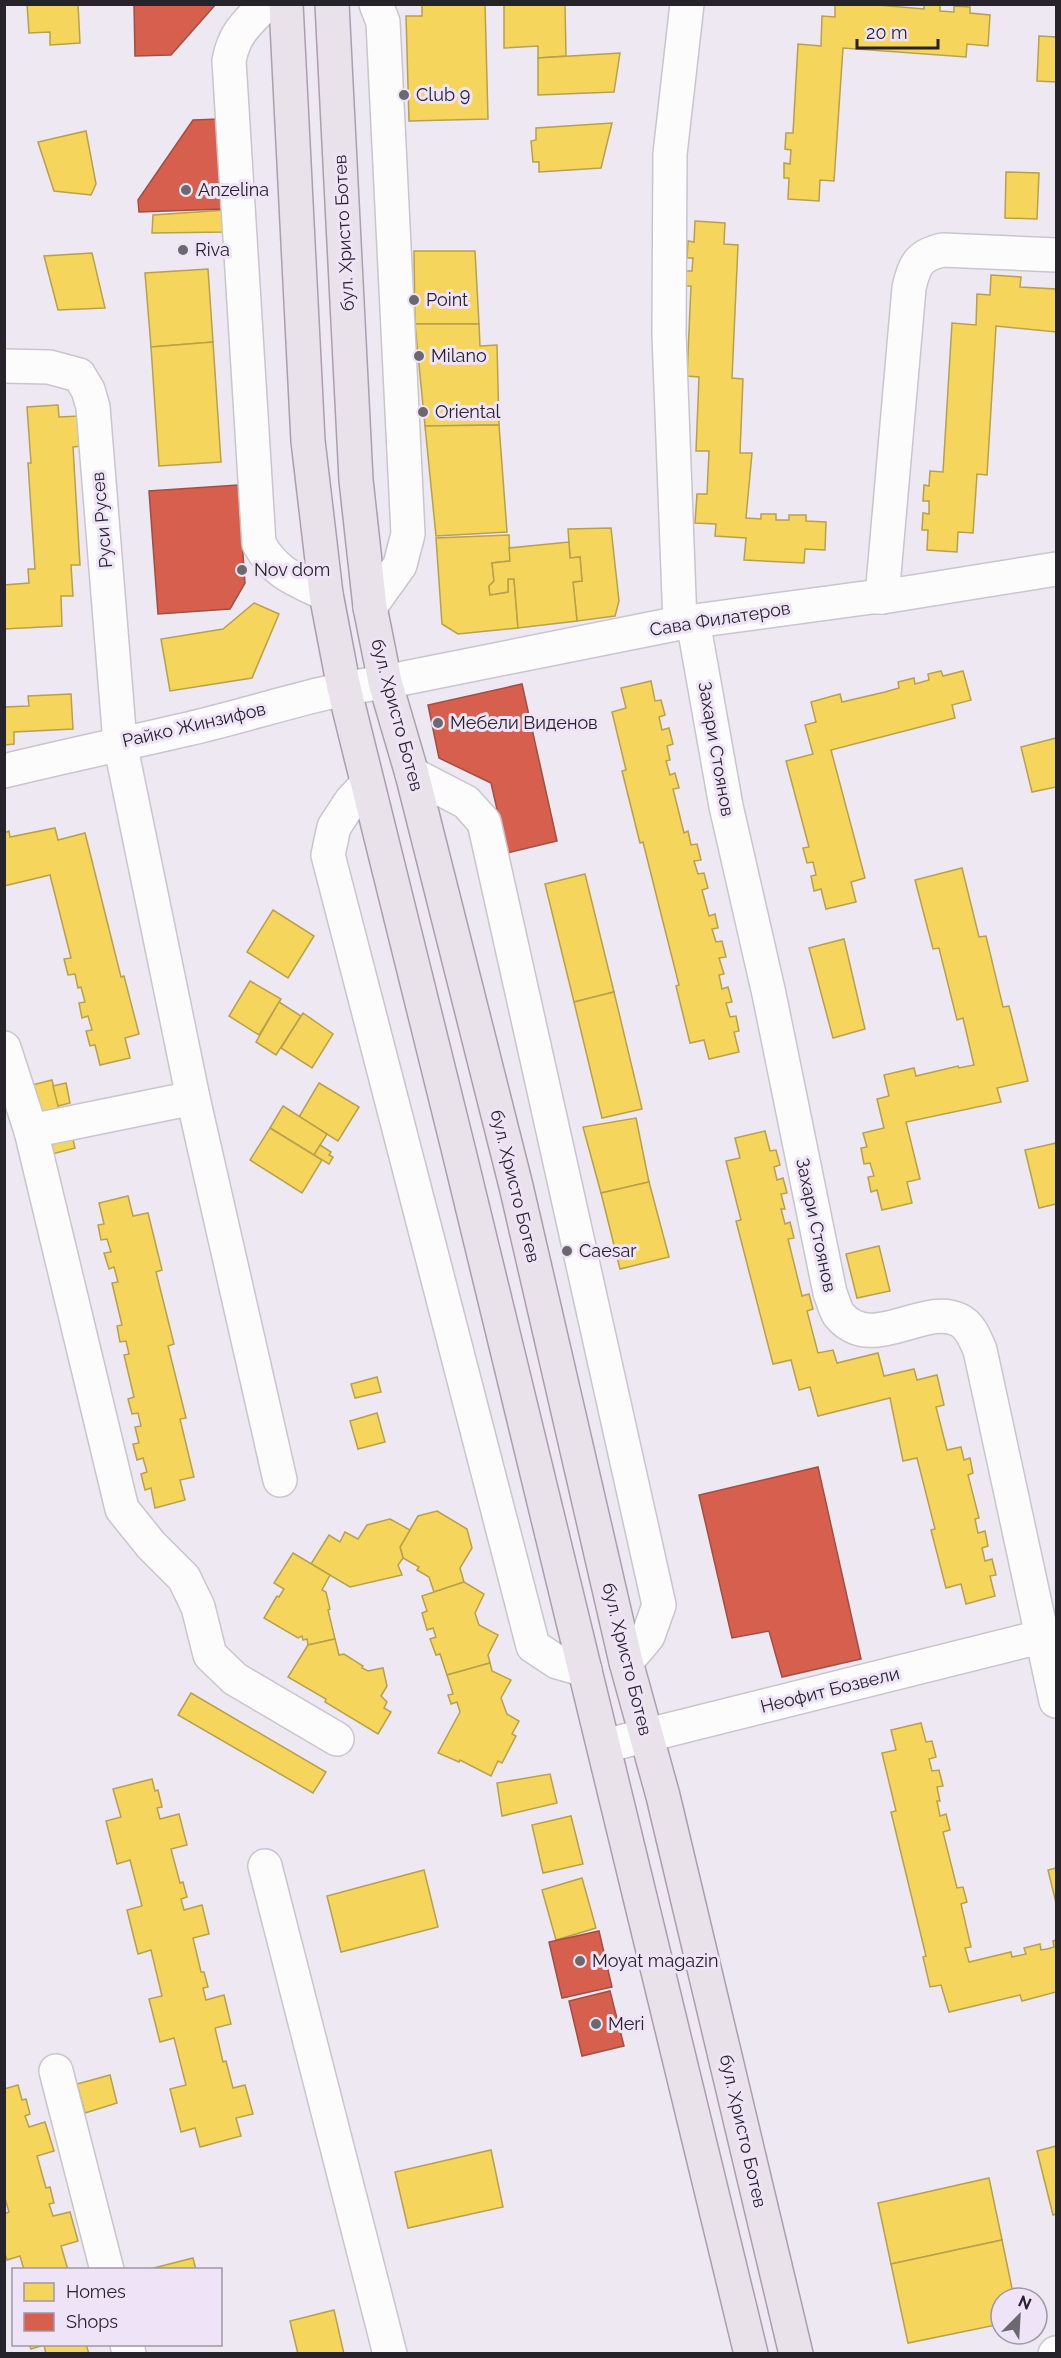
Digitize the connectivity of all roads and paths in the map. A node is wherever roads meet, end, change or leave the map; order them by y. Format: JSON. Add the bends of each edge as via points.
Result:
{"nodes":[{"id":1,"x":266,"y":4,"type":"edge"},
{"id":2,"x":286,"y":4,"type":"edge"},
{"id":3,"x":332,"y":4,"type":"edge"},
{"id":4,"x":376,"y":4,"type":"edge"},
{"id":5,"x":687,"y":4,"type":"edge"},
{"id":6,"x":1056,"y":255,"type":"edge"},
{"id":7,"x":4,"y":366,"type":"edge"},
{"id":8,"x":1056,"y":568,"type":"edge"},
{"id":9,"x":326,"y":594,"type":"junction"},
{"id":10,"x":882,"y":597,"type":"junction"},
{"id":11,"x":370,"y":607,"type":"junction"},
{"id":12,"x":686,"y":622,"type":"junction"},
{"id":13,"x":385,"y":682,"type":"junction"},
{"id":14,"x":344,"y":688,"type":"junction"},
{"id":15,"x":120,"y":743,"type":"junction"},
{"id":16,"x":4,"y":771,"type":"edge"},
{"id":17,"x":412,"y":774,"type":"junction"},
{"id":18,"x":367,"y":784,"type":"junction"},
{"id":19,"x":4,"y":1048,"type":"edge"},
{"id":20,"x":193,"y":1098,"type":"junction"},
{"id":21,"x":30,"y":1131,"type":"junction"},
{"id":22,"x":280,"y":1480,"type":"dead end"},
{"id":23,"x":1049,"y":1634,"type":"edge"},
{"id":24,"x":626,"y":1662,"type":"junction"},
{"id":25,"x":585,"y":1670,"type":"junction"},
{"id":26,"x":1056,"y":1701,"type":"edge"},
{"id":27,"x":647,"y":1736,"type":"junction"},
{"id":28,"x":337,"y":1740,"type":"dead end"},
{"id":29,"x":604,"y":1746,"type":"junction"},
{"id":30,"x":265,"y":1866,"type":"dead end"},
{"id":31,"x":56,"y":2071,"type":"dead end"},
{"id":32,"x":106,"y":2268,"type":"edge"},
{"id":33,"x":390,"y":2354,"type":"edge"},
{"id":34,"x":751,"y":2354,"type":"edge"},
{"id":35,"x":796,"y":2354,"type":"edge"}],
"edges":[{"from":1,"to":9,"type":"street","via":[[241,30],[229,61],[259,544],[268,560],[284,574]]},
{"from":2,"to":9,"type":"main road","via":[[308,441]]},
{"from":3,"to":11,"type":"main road","name":"бул. Христо Ботев","via":[[356,480]]},
{"from":4,"to":11,"type":"street","via":[[383,22],[408,534],[400,565]]},
{"from":5,"to":12,"type":"street","name":"Захари Стоянов","via":[[670,154],[669,334]]},
{"from":6,"to":10,"type":"street","via":[[943,250],[928,253],[918,262],[909,288]]},
{"from":7,"to":15,"type":"street","name":"Руси Русев","via":[[49,367],[69,372],[79,375],[88,390],[93,407]]},
{"from":8,"to":10,"type":"street","name":"Сава Филатеров"},
{"from":9,"to":14,"type":"main road"},
{"from":10,"to":12,"type":"street","name":"Сава Филатеров"},
{"from":11,"to":13,"type":"main road","name":"бул. Христо Ботев"},
{"from":12,"to":13,"type":"street","name":"Сава Филатеров"},
{"from":12,"to":23,"type":"street","name":"Захари Стоянов","via":[[830,1293],[838,1314],[852,1326],[885,1329],[942,1317],[959,1320],[972,1332],[980,1350]]},
{"from":13,"to":14,"type":"street","name":"Райко Жинзифов"},
{"from":13,"to":17,"type":"main road","name":"бул. Христо Ботев"},
{"from":14,"to":15,"type":"street","name":"Райко Жинзифов"},
{"from":14,"to":18,"type":"main road"},
{"from":15,"to":16,"type":"street","name":"Райко Жинзифов"},
{"from":15,"to":20,"type":"street","name":"Руси Русев"},
{"from":17,"to":24,"type":"main road","name":"бул. Христо Ботев","via":[[516,1186]]},
{"from":17,"to":24,"type":"street","via":[[466,802],[484,822],[659,1605],[648,1635]]},
{"from":18,"to":25,"type":"main road"},
{"from":18,"to":25,"type":"street","via":[[334,827],[328,855],[533,1646],[557,1662]]},
{"from":19,"to":21,"type":"street"},
{"from":20,"to":21,"type":"street"},
{"from":20,"to":22,"type":"street","name":"Руси Русев"},
{"from":21,"to":28,"type":"street","via":[[122,1509],[184,1578],[198,1607],[210,1655],[234,1679]]},
{"from":23,"to":26,"type":"street","name":"Захари Стоянов"},
{"from":23,"to":27,"type":"street","name":"Неофит Бозвели"},
{"from":24,"to":27,"type":"main road","name":"бул. Христо Ботев"},
{"from":25,"to":29,"type":"main road"},
{"from":27,"to":29,"type":"street","name":"Неофит Бозвели"},
{"from":27,"to":35,"type":"main road","name":"бул. Христо Ботев"},
{"from":29,"to":34,"type":"main road"},
{"from":30,"to":33,"type":"street"},
{"from":31,"to":32,"type":"street"}]}
